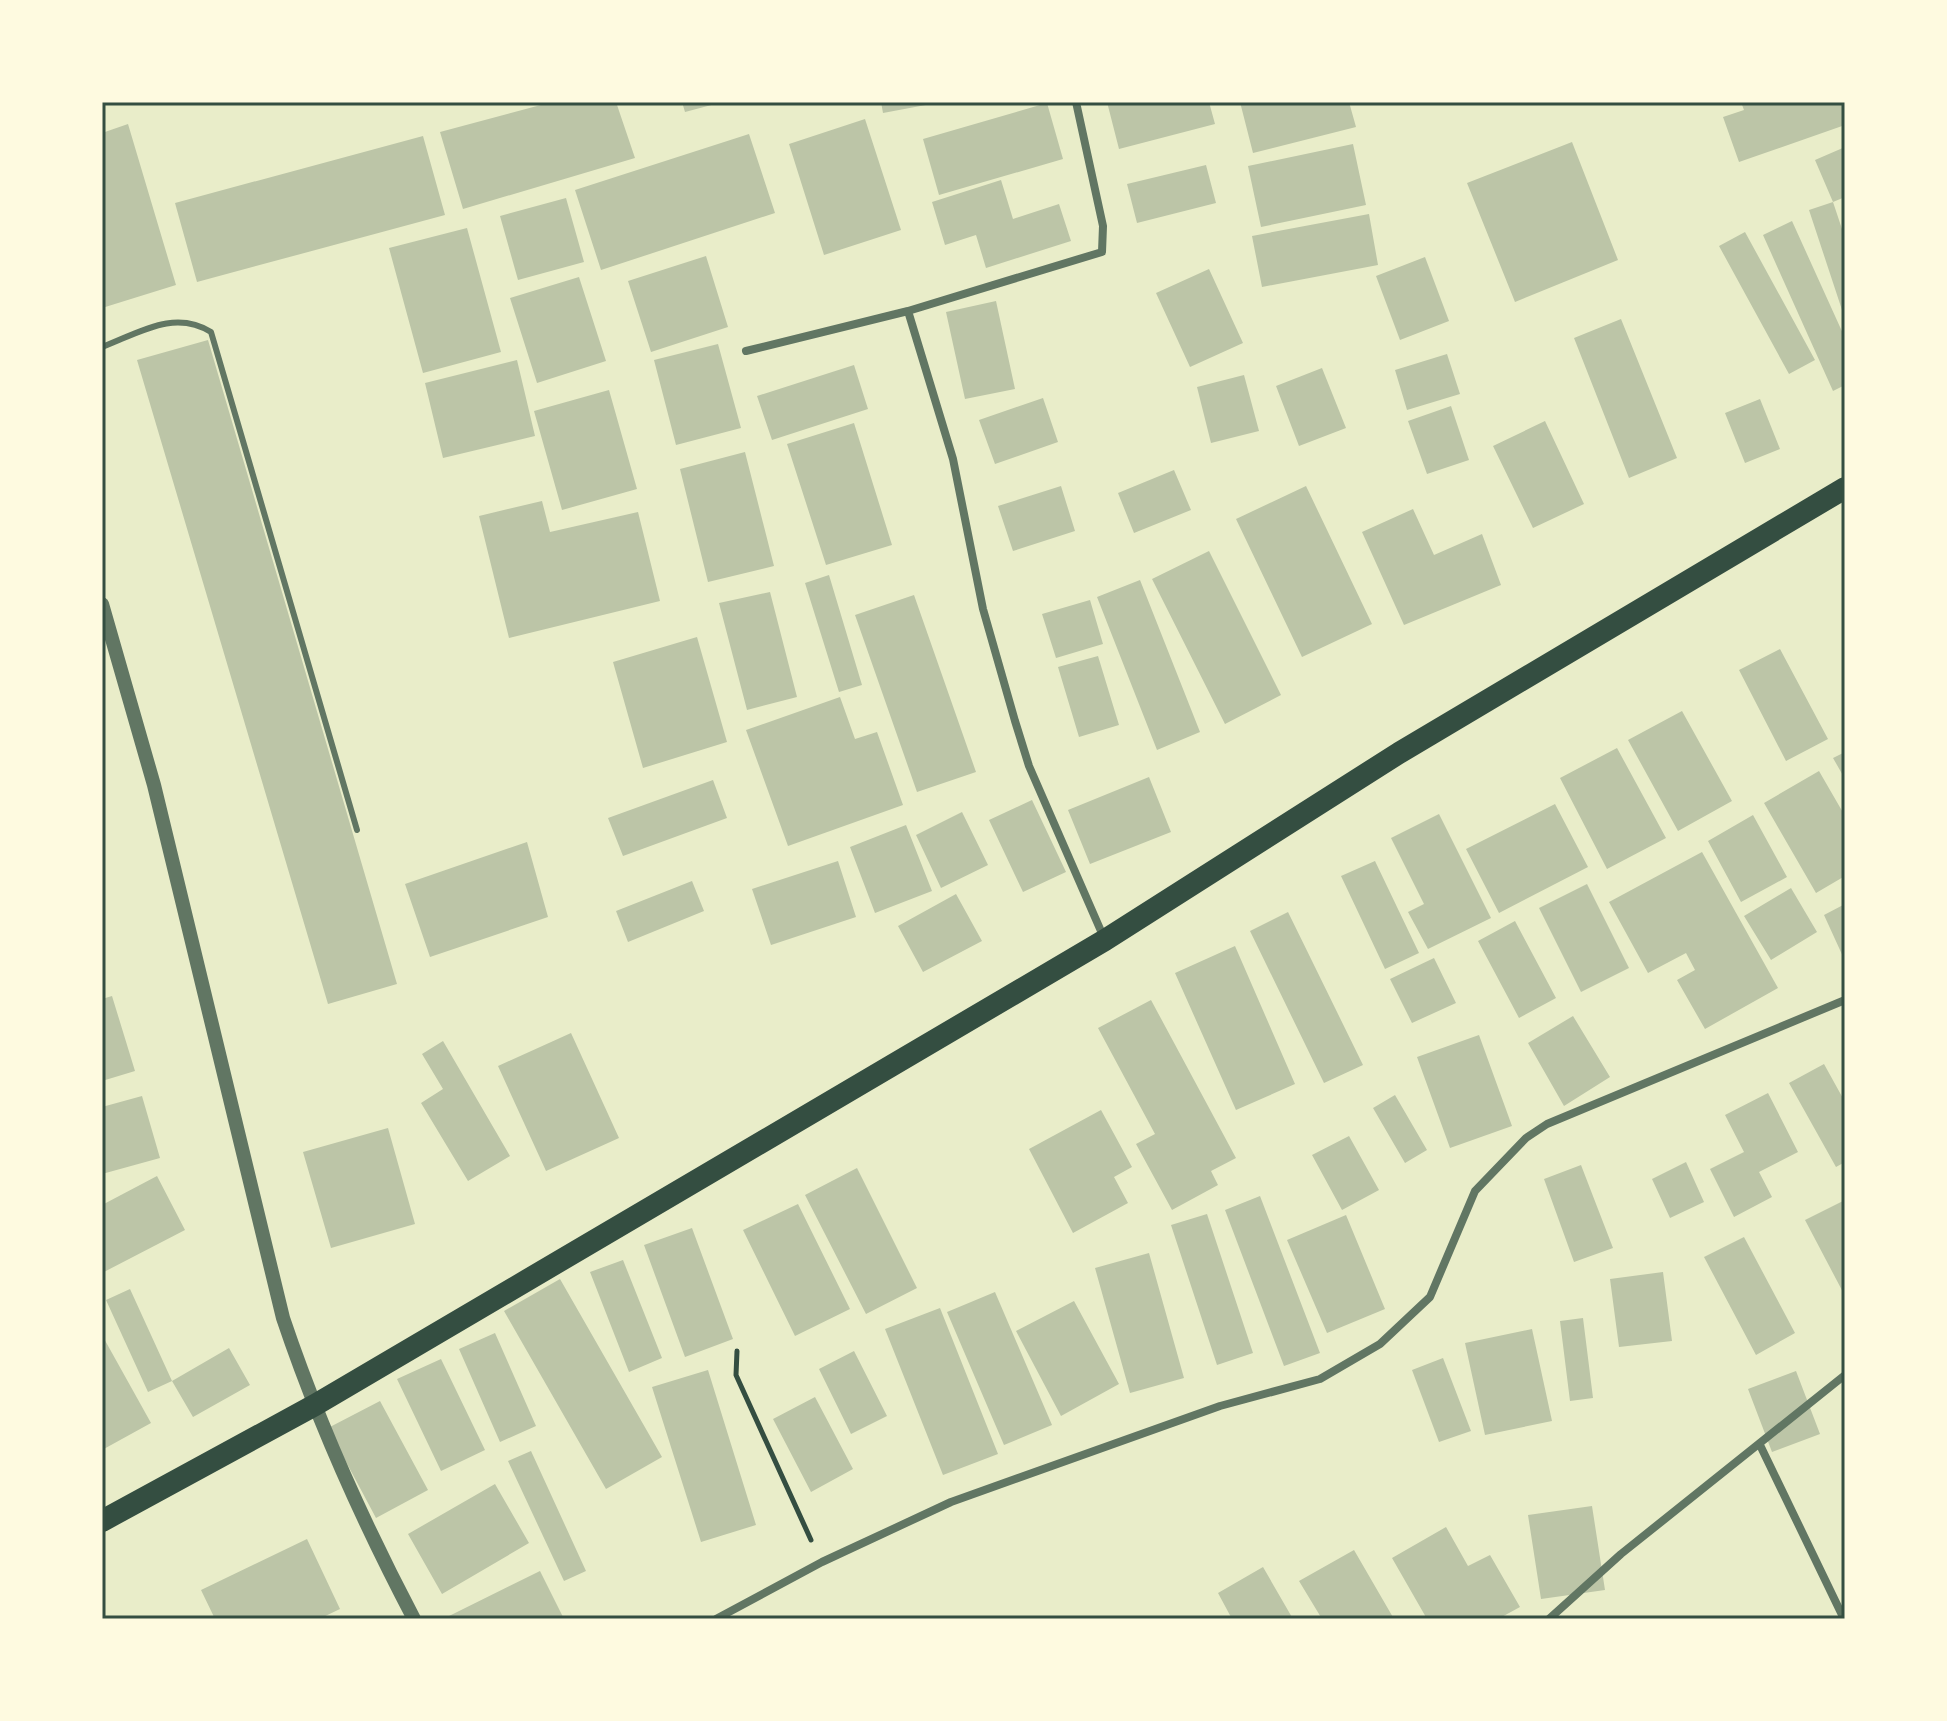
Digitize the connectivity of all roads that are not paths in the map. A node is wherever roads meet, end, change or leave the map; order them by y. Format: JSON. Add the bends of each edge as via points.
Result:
{"nodes":[{"id":1,"x":1076,"y":102,"type":"edge"},
{"id":2,"x":908,"y":311,"type":"junction"},
{"id":3,"x":102,"y":347,"type":"edge"},
{"id":4,"x":746,"y":351,"type":"dead end"},
{"id":5,"x":1845,"y":488,"type":"edge"},
{"id":6,"x":102,"y":604,"type":"edge"},
{"id":7,"x":357,"y":830,"type":"dead end"},
{"id":8,"x":1105,"y":940,"type":"junction"},
{"id":9,"x":1845,"y":1000,"type":"edge"},
{"id":10,"x":1845,"y":1375,"type":"edge"},
{"id":11,"x":315,"y":1405,"type":"junction"},
{"id":12,"x":1760,"y":1445,"type":"junction"},
{"id":13,"x":102,"y":1521,"type":"edge"},
{"id":14,"x":414,"y":1619,"type":"edge"},
{"id":15,"x":716,"y":1619,"type":"edge"},
{"id":16,"x":1549,"y":1619,"type":"edge"},
{"id":17,"x":1844,"y":1619,"type":"edge"}],
"edges":[{"from":1,"to":2,"type":"street","via":[[1103,226],[1102,252]]},
{"from":2,"to":4,"type":"street"},
{"from":2,"to":8,"type":"street","via":[[953,459],[983,609],[1029,766]]},
{"from":3,"to":7,"type":"lane","via":[[170,322],[194,322],[211,332]]},
{"from":5,"to":8,"type":"highway","via":[[1399,753]]},
{"from":6,"to":11,"type":"street","via":[[154,785],[283,1318]]},
{"from":8,"to":11,"type":"highway"},
{"from":9,"to":15,"type":"street","via":[[1547,1124],[1526,1138],[1475,1191],[1430,1297],[1380,1344],[1320,1379],[1220,1406],[951,1502]]},
{"from":10,"to":12,"type":"street"},
{"from":11,"to":13,"type":"highway"},
{"from":11,"to":14,"type":"street","via":[[370,1537]]},
{"from":12,"to":16,"type":"street","via":[[1621,1554]]},
{"from":12,"to":17,"type":"street"}]}
